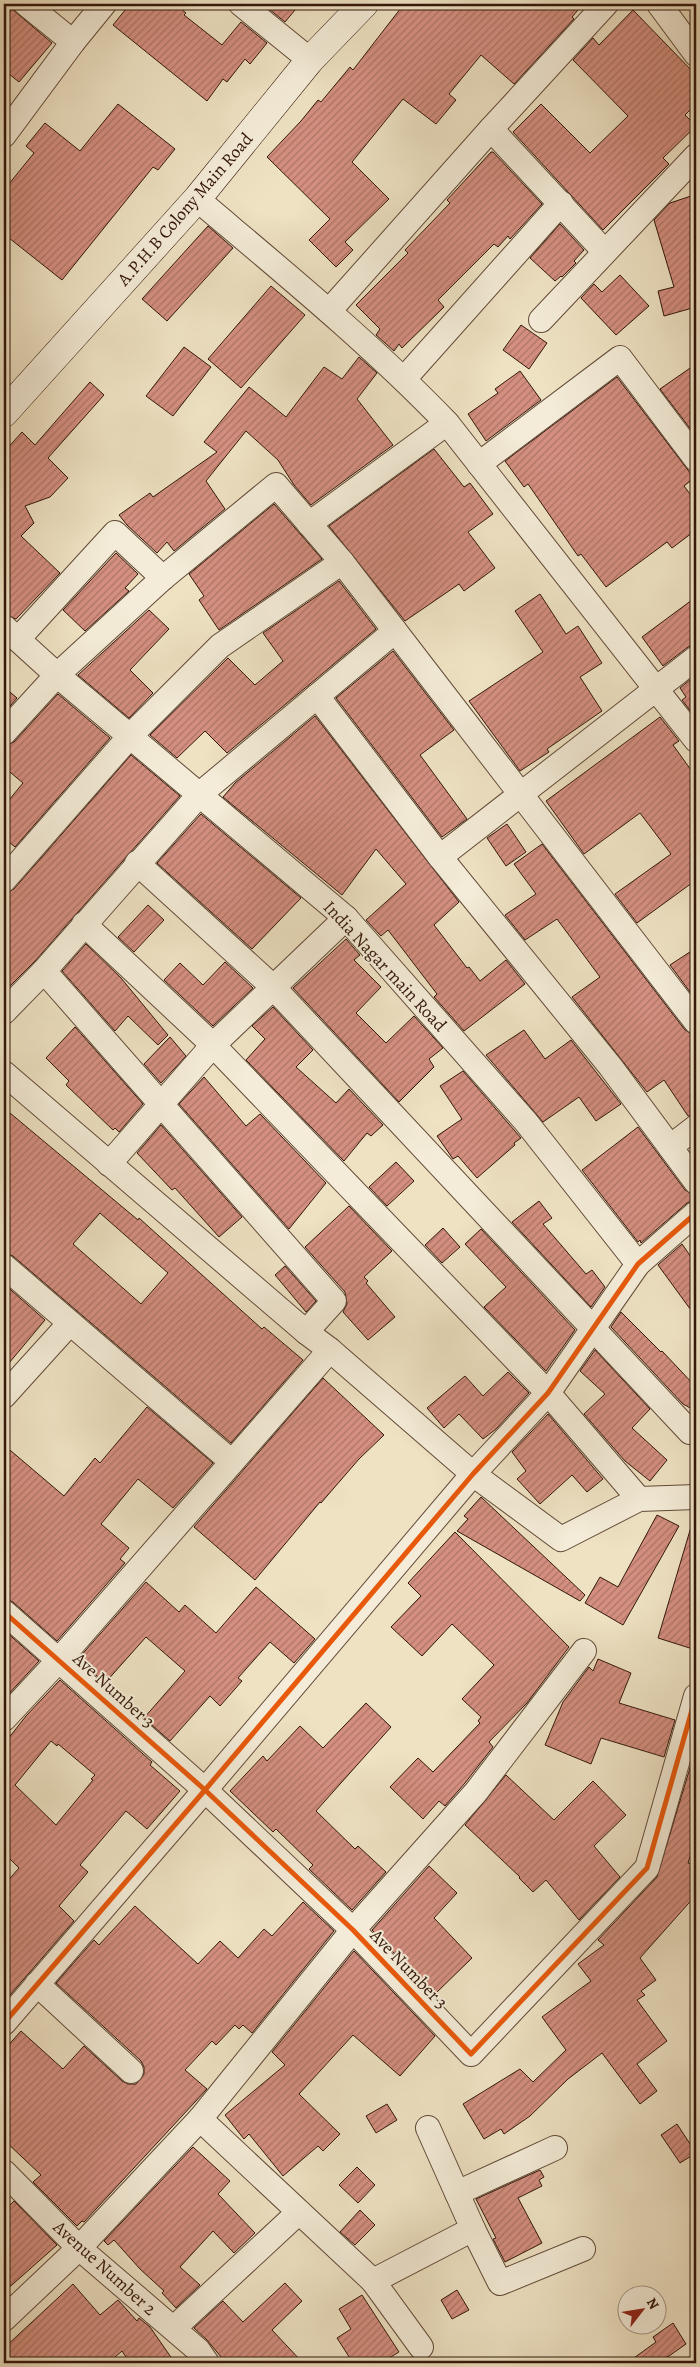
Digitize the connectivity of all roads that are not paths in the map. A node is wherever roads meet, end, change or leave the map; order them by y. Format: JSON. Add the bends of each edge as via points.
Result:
{"nodes":[{"id":1,"x":26,"y":4,"type":"edge"},
{"id":2,"x":104,"y":4,"type":"edge"},
{"id":3,"x":241,"y":4,"type":"edge"},
{"id":4,"x":364,"y":4,"type":"edge"},
{"id":5,"x":606,"y":4,"type":"edge"},
{"id":6,"x":659,"y":4,"type":"edge"},
{"id":7,"x":73,"y":42,"type":"junction"},
{"id":8,"x":696,"y":54,"type":"edge"},
{"id":9,"x":310,"y":60,"type":"junction"},
{"id":10,"x":491,"y":129,"type":"junction"},
{"id":11,"x":4,"y":135,"type":"edge"},
{"id":12,"x":696,"y":159,"type":"edge"},
{"id":13,"x":197,"y":199,"type":"junction"},
{"id":14,"x":561,"y":203,"type":"junction"},
{"id":15,"x":604,"y":251,"type":"junction"},
{"id":16,"x":329,"y":311,"type":"junction"},
{"id":17,"x":541,"y":320,"type":"dead end"},
{"id":18,"x":404,"y":379,"type":"junction"},
{"id":19,"x":4,"y":413,"type":"edge"},
{"id":20,"x":447,"y":423,"type":"junction"},
{"id":21,"x":696,"y":458,"type":"edge"},
{"id":22,"x":479,"y":464,"type":"junction"},
{"id":23,"x":309,"y":524,"type":"junction"},
{"id":24,"x":342,"y":562,"type":"junction"},
{"id":25,"x":163,"y":578,"type":"junction"},
{"id":26,"x":395,"y":631,"type":"junction"},
{"id":27,"x":11,"y":633,"type":"edge"},
{"id":28,"x":696,"y":658,"type":"edge"},
{"id":29,"x":57,"y":675,"type":"junction"},
{"id":30,"x":657,"y":689,"type":"junction"},
{"id":31,"x":318,"y":696,"type":"junction"},
{"id":32,"x":4,"y":732,"type":"edge"},
{"id":33,"x":131,"y":735,"type":"junction"},
{"id":34,"x":696,"y":740,"type":"edge"},
{"id":35,"x":200,"y":794,"type":"junction"},
{"id":36,"x":520,"y":795,"type":"junction"},
{"id":37,"x":440,"y":857,"type":"junction"},
{"id":38,"x":137,"y":863,"type":"junction"},
{"id":39,"x":4,"y":880,"type":"edge"},
{"id":40,"x":346,"y":918,"type":"junction"},
{"id":41,"x":84,"y":924,"type":"junction"},
{"id":42,"x":44,"y":972,"type":"junction"},
{"id":43,"x":272,"y":986,"type":"junction"},
{"id":44,"x":4,"y":1012,"type":"edge"},
{"id":45,"x":696,"y":1022,"type":"edge"},
{"id":46,"x":212,"y":1045,"type":"junction"},
{"id":47,"x":4,"y":1073,"type":"edge"},
{"id":48,"x":160,"y":1104,"type":"junction"},
{"id":49,"x":696,"y":1127,"type":"edge"},
{"id":50,"x":670,"y":1147,"type":"junction"},
{"id":51,"x":109,"y":1164,"type":"junction"},
{"id":52,"x":696,"y":1182,"type":"edge"},
{"id":53,"x":696,"y":1213,"type":"edge"},
{"id":54,"x":638,"y":1264,"type":"junction"},
{"id":55,"x":4,"y":1266,"type":"edge"},
{"id":56,"x":70,"y":1323,"type":"junction"},
{"id":57,"x":594,"y":1328,"type":"junction"},
{"id":58,"x":306,"y":1332,"type":"junction"},
{"id":59,"x":330,"y":1350,"type":"junction"},
{"id":60,"x":548,"y":1393,"type":"junction"},
{"id":61,"x":4,"y":1396,"type":"edge"},
{"id":62,"x":690,"y":1432,"type":"dead end"},
{"id":63,"x":232,"y":1462,"type":"junction"},
{"id":64,"x":473,"y":1474,"type":"junction"},
{"id":65,"x":696,"y":1497,"type":"edge"},
{"id":66,"x":639,"y":1499,"type":"junction"},
{"id":67,"x":4,"y":1612,"type":"edge"},
{"id":68,"x":584,"y":1651,"type":"dead end"},
{"id":69,"x":59,"y":1660,"type":"junction"},
{"id":70,"x":696,"y":1696,"type":"edge"},
{"id":71,"x":4,"y":1719,"type":"edge"},
{"id":72,"x":205,"y":1790,"type":"junction"},
{"id":73,"x":353,"y":1930,"type":"junction"},
{"id":74,"x":37,"y":1984,"type":"junction"},
{"id":75,"x":4,"y":2022,"type":"edge"},
{"id":76,"x":131,"y":2071,"type":"dead end"},
{"id":77,"x":200,"y":2119,"type":"junction"},
{"id":78,"x":428,"y":2128,"type":"dead end"},
{"id":79,"x":556,"y":2148,"type":"dead end"},
{"id":80,"x":4,"y":2172,"type":"edge"},
{"id":81,"x":457,"y":2193,"type":"junction"},
{"id":82,"x":299,"y":2212,"type":"junction"},
{"id":83,"x":473,"y":2229,"type":"junction"},
{"id":84,"x":79,"y":2248,"type":"junction"},
{"id":85,"x":583,"y":2249,"type":"dead end"},
{"id":86,"x":373,"y":2281,"type":"junction"},
{"id":87,"x":4,"y":2319,"type":"edge"},
{"id":88,"x":174,"y":2328,"type":"junction"},
{"id":89,"x":421,"y":2347,"type":"dead end"},
{"id":90,"x":207,"y":2363,"type":"edge"}],
"edges":[{"from":1,"to":7,"type":"street"},
{"from":2,"to":7,"type":"street"},
{"from":3,"to":9,"type":"street"},
{"from":4,"to":9,"type":"street","name":"A.P.H.B Colony Main Road"},
{"from":5,"to":10,"type":"street"},
{"from":6,"to":8,"type":"street"},
{"from":7,"to":11,"type":"street"},
{"from":9,"to":13,"type":"street","name":"A.P.H.B Colony Main Road"},
{"from":10,"to":14,"type":"street"},
{"from":10,"to":16,"type":"street"},
{"from":12,"to":15,"type":"street"},
{"from":13,"to":16,"type":"street"},
{"from":13,"to":19,"type":"street","name":"A.P.H.B Colony Main Road"},
{"from":14,"to":15,"type":"street"},
{"from":14,"to":18,"type":"street"},
{"from":15,"to":17,"type":"street"},
{"from":16,"to":18,"type":"street"},
{"from":18,"to":20,"type":"street"},
{"from":20,"to":22,"type":"street"},
{"from":20,"to":23,"type":"street"},
{"from":21,"to":22,"type":"street","via":[[620,358]]},
{"from":22,"to":30,"type":"street"},
{"from":23,"to":24,"type":"street"},
{"from":23,"to":25,"type":"street","via":[[276,485]]},
{"from":24,"to":26,"type":"street"},
{"from":24,"to":33,"type":"street","via":[[220,646]]},
{"from":25,"to":27,"type":"street","via":[[116,533]]},
{"from":25,"to":29,"type":"street"},
{"from":26,"to":31,"type":"street"},
{"from":26,"to":36,"type":"street"},
{"from":27,"to":29,"type":"street","name":"India Nagar main Road"},
{"from":28,"to":30,"type":"street"},
{"from":29,"to":32,"type":"street"},
{"from":29,"to":33,"type":"street","name":"India Nagar main Road"},
{"from":30,"to":34,"type":"street"},
{"from":30,"to":36,"type":"street"},
{"from":31,"to":35,"type":"street"},
{"from":31,"to":37,"type":"street"},
{"from":33,"to":35,"type":"street","name":"India Nagar main Road"},
{"from":33,"to":39,"type":"street"},
{"from":35,"to":38,"type":"street"},
{"from":35,"to":40,"type":"street","name":"India Nagar main Road"},
{"from":36,"to":37,"type":"street"},
{"from":36,"to":45,"type":"street"},
{"from":37,"to":50,"type":"street","via":[[610,1066]]},
{"from":38,"to":41,"type":"street"},
{"from":38,"to":43,"type":"street"},
{"from":40,"to":43,"type":"street"},
{"from":40,"to":54,"type":"street","name":"India Nagar main Road","via":[[526,1122]]},
{"from":41,"to":42,"type":"street"},
{"from":41,"to":46,"type":"street"},
{"from":42,"to":44,"type":"street"},
{"from":42,"to":48,"type":"street"},
{"from":43,"to":46,"type":"street"},
{"from":43,"to":57,"type":"street"},
{"from":46,"to":48,"type":"street"},
{"from":46,"to":60,"type":"street"},
{"from":47,"to":51,"type":"street"},
{"from":48,"to":51,"type":"street"},
{"from":48,"to":58,"type":"street","via":[[334,1301]]},
{"from":49,"to":50,"type":"street"},
{"from":50,"to":52,"type":"street"},
{"from":51,"to":58,"type":"street"},
{"from":53,"to":54,"type":"street"},
{"from":54,"to":57,"type":"street"},
{"from":55,"to":56,"type":"street"},
{"from":56,"to":61,"type":"street"},
{"from":56,"to":63,"type":"street"},
{"from":57,"to":60,"type":"street"},
{"from":57,"to":62,"type":"street"},
{"from":58,"to":59,"type":"street"},
{"from":59,"to":63,"type":"street"},
{"from":59,"to":64,"type":"street"},
{"from":60,"to":64,"type":"street"},
{"from":60,"to":66,"type":"street"},
{"from":63,"to":69,"type":"street"},
{"from":64,"to":66,"type":"street","via":[[562,1539]]},
{"from":64,"to":72,"type":"street"},
{"from":65,"to":66,"type":"street"},
{"from":67,"to":69,"type":"street","name":"Ave Number 3"},
{"from":68,"to":73,"type":"street","via":[[476,1792]]},
{"from":69,"to":71,"type":"street"},
{"from":69,"to":72,"type":"street","name":"Ave Number 3"},
{"from":70,"to":73,"type":"street","name":"Ave Number 3","via":[[647,1868],[471,2054]]},
{"from":72,"to":73,"type":"street","name":"Ave Number 3"},
{"from":72,"to":74,"type":"street"},
{"from":73,"to":77,"type":"street"},
{"from":74,"to":75,"type":"street"},
{"from":74,"to":76,"type":"street"},
{"from":77,"to":82,"type":"street"},
{"from":77,"to":84,"type":"street"},
{"from":78,"to":81,"type":"street"},
{"from":79,"to":81,"type":"street"},
{"from":80,"to":84,"type":"street","name":"Avenue Number 2"},
{"from":81,"to":83,"type":"street"},
{"from":82,"to":86,"type":"street"},
{"from":82,"to":88,"type":"street"},
{"from":83,"to":85,"type":"street","via":[[500,2283]]},
{"from":83,"to":86,"type":"street"},
{"from":84,"to":87,"type":"street"},
{"from":84,"to":88,"type":"street","name":"Avenue Number 2"},
{"from":86,"to":89,"type":"street"},
{"from":88,"to":90,"type":"street","name":"Avenue Number 2"}]}
